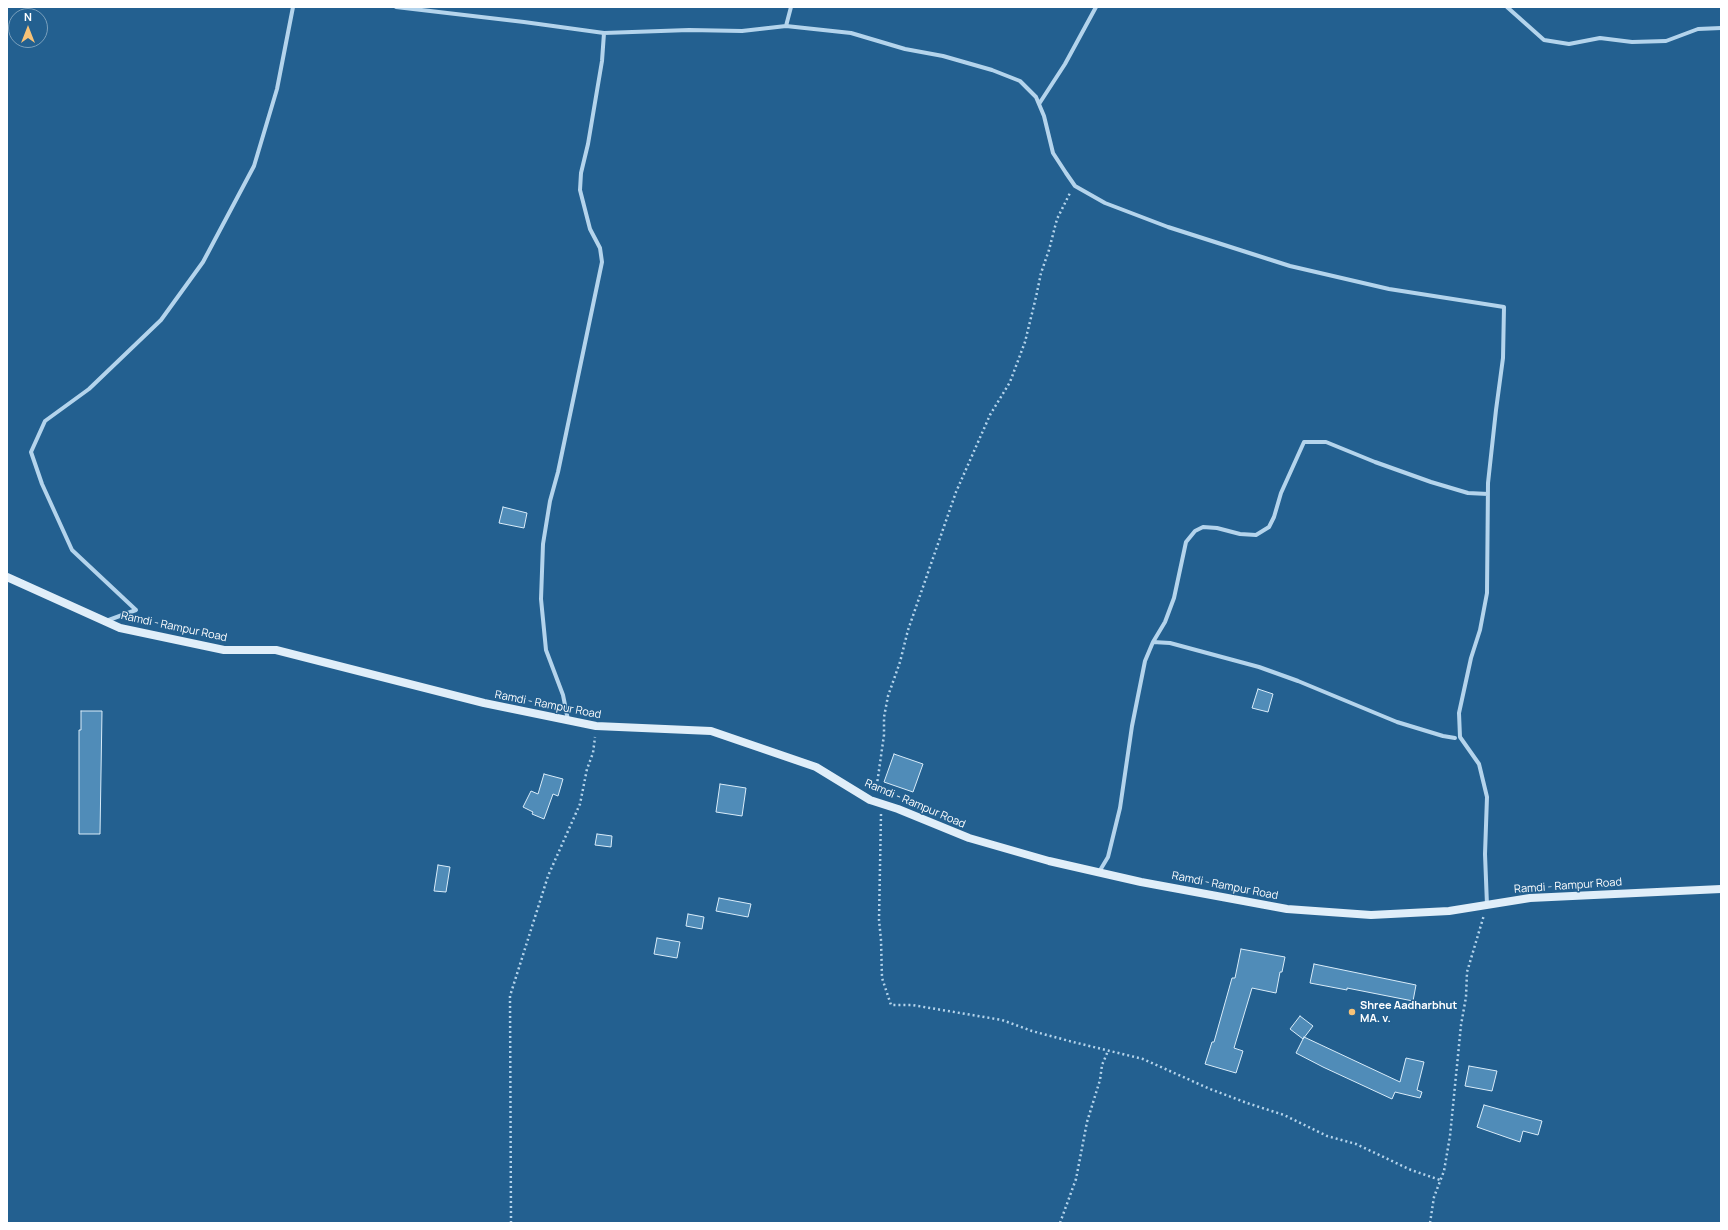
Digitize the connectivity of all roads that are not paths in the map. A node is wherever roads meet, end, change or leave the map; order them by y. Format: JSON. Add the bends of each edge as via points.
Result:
{"nodes":[{"id":1,"x":293,"y":7,"type":"edge"},
{"id":2,"x":396,"y":7,"type":"edge"},
{"id":3,"x":791,"y":7,"type":"edge"},
{"id":4,"x":1096,"y":7,"type":"edge"},
{"id":5,"x":1507,"y":7,"type":"edge"},
{"id":6,"x":786,"y":26,"type":"junction"},
{"id":7,"x":1721,"y":28,"type":"edge"},
{"id":8,"x":604,"y":33,"type":"junction"},
{"id":9,"x":1039,"y":104,"type":"junction"},
{"id":10,"x":1488,"y":494,"type":"junction"},
{"id":11,"x":7,"y":577,"type":"edge"},
{"id":12,"x":106,"y":622,"type":"junction"},
{"id":13,"x":1153,"y":642,"type":"junction"},
{"id":14,"x":568,"y":720,"type":"junction"},
{"id":15,"x":1456,"y":738,"type":"dead end"},
{"id":16,"x":1099,"y":872,"type":"junction"},
{"id":17,"x":1721,"y":889,"type":"edge"},
{"id":18,"x":1487,"y":905,"type":"junction"}],
"edges":[{"from":1,"to":12,"type":"street","via":[[276,89],[254,166],[203,262],[161,320],[89,389],[45,421],[31,452],[42,484],[72,550],[136,610]]},
{"from":2,"to":8,"type":"street"},
{"from":3,"to":6,"type":"street"},
{"from":4,"to":9,"type":"street","via":[[1065,64]]},
{"from":5,"to":7,"type":"street","via":[[1544,40],[1569,44],[1600,38],[1632,42],[1666,41],[1698,29]]},
{"from":6,"to":8,"type":"street","via":[[742,31]]},
{"from":6,"to":9,"type":"street","via":[[851,33],[992,70],[1020,81],[1036,96]]},
{"from":8,"to":14,"type":"street","via":[[602,61],[580,190],[590,228],[600,248],[602,262],[542,544],[542,600],[546,650],[563,695]]},
{"from":9,"to":10,"type":"street","via":[[1053,153],[1074,186],[1105,203],[1168,227],[1290,266],[1389,289],[1504,307],[1504,358]]},
{"from":10,"to":13,"type":"street","via":[[1468,493],[1431,482],[1326,442],[1304,442],[1269,527],[1256,535],[1203,527],[1190,536],[1186,542],[1174,598],[1165,622]]},
{"from":10,"to":18,"type":"street","via":[[1487,593],[1459,713],[1460,737],[1479,764],[1487,797]]},
{"from":11,"to":12,"type":"main road","name":"Ramdi - Rampur Road"},
{"from":12,"to":14,"type":"main road","name":"Ramdi - Rampur Road","via":[[120,628],[224,650],[276,650],[484,703]]},
{"from":13,"to":15,"type":"street","via":[[1170,643],[1259,667],[1397,722]]},
{"from":13,"to":16,"type":"street","via":[[1145,661],[1136,705],[1120,808],[1108,857]]},
{"from":14,"to":16,"type":"main road","name":"Ramdi - Rampur Road","via":[[596,726],[712,732],[816,767],[870,800],[969,838],[1048,861]]},
{"from":16,"to":18,"type":"main road","name":"Ramdi - Rampur Road","via":[[1287,909],[1371,915],[1449,911]]},
{"from":17,"to":18,"type":"main road","name":"Ramdi - Rampur Road","via":[[1530,898]]}]}
